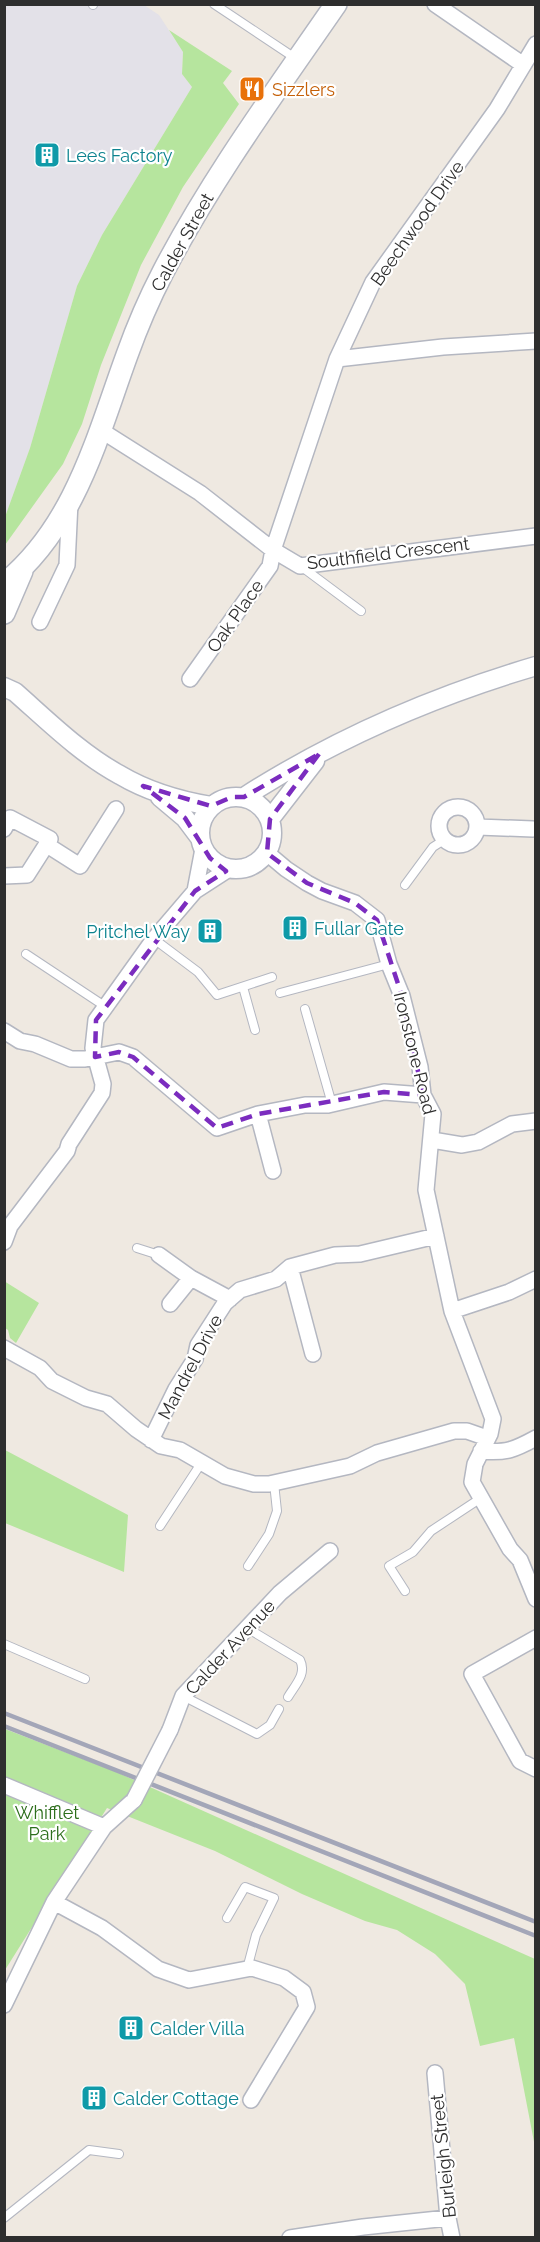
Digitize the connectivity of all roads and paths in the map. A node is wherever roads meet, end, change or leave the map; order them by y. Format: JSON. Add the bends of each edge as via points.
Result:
{"nodes":[{"id":1,"x":214,"y":4,"type":"edge"},
{"id":2,"x":336,"y":4,"type":"edge"},
{"id":3,"x":435,"y":4,"type":"edge"},
{"id":4,"x":536,"y":44,"type":"edge"},
{"id":5,"x":298,"y":60,"type":"junction"},
{"id":6,"x":522,"y":64,"type":"junction"},
{"id":7,"x":536,"y":341,"type":"edge"},
{"id":8,"x":337,"y":359,"type":"junction"},
{"id":9,"x":102,"y":431,"type":"junction"},
{"id":10,"x":70,"y":502,"type":"junction"},
{"id":11,"x":536,"y":536,"type":"edge"},
{"id":12,"x":273,"y":550,"type":"junction"},
{"id":13,"x":300,"y":566,"type":"junction"},
{"id":14,"x":22,"y":570,"type":"junction"},
{"id":15,"x":4,"y":584,"type":"edge"},
{"id":16,"x":361,"y":611,"type":"dead end"},
{"id":17,"x":4,"y":613,"type":"edge"},
{"id":18,"x":40,"y":622,"type":"dead end"},
{"id":19,"x":536,"y":666,"type":"edge"},
{"id":20,"x":190,"y":679,"type":"dead end"},
{"id":21,"x":4,"y":687,"type":"edge"},
{"id":22,"x":319,"y":754,"type":"junction"},
{"id":23,"x":143,"y":786,"type":"junction"},
{"id":24,"x":244,"y":797,"type":"junction"},
{"id":25,"x":211,"y":807,"type":"junction"},
{"id":26,"x":116,"y":809,"type":"dead end"},
{"id":27,"x":270,"y":819,"type":"junction"},
{"id":28,"x":478,"y":827,"type":"junction"},
{"id":29,"x":4,"y":829,"type":"edge"},
{"id":30,"x":535,"y":830,"type":"edge"},
{"id":31,"x":444,"y":840,"type":"junction"},
{"id":32,"x":202,"y":843,"type":"junction"},
{"id":33,"x":47,"y":845,"type":"junction"},
{"id":34,"x":267,"y":853,"type":"junction"},
{"id":35,"x":229,"y":869,"type":"junction"},
{"id":36,"x":4,"y":876,"type":"edge"},
{"id":37,"x":405,"y":885,"type":"dead end"},
{"id":38,"x":195,"y":891,"type":"junction"},
{"id":39,"x":154,"y":939,"type":"junction"},
{"id":40,"x":27,"y":954,"type":"dead end"},
{"id":41,"x":389,"y":964,"type":"junction"},
{"id":42,"x":272,"y":977,"type":"dead end"},
{"id":43,"x":243,"y":987,"type":"junction"},
{"id":44,"x":280,"y":993,"type":"dead end"},
{"id":45,"x":106,"y":1007,"type":"junction"},
{"id":46,"x":305,"y":1009,"type":"dead end"},
{"id":47,"x":255,"y":1030,"type":"dead end"},
{"id":48,"x":4,"y":1031,"type":"edge"},
{"id":49,"x":95,"y":1057,"type":"junction"},
{"id":50,"x":423,"y":1095,"type":"junction"},
{"id":51,"x":332,"y":1104,"type":"junction"},
{"id":52,"x":258,"y":1114,"type":"junction"},
{"id":53,"x":536,"y":1121,"type":"edge"},
{"id":54,"x":432,"y":1140,"type":"junction"},
{"id":55,"x":273,"y":1172,"type":"dead end"},
{"id":56,"x":436,"y":1236,"type":"junction"},
{"id":57,"x":4,"y":1242,"type":"edge"},
{"id":58,"x":137,"y":1248,"type":"dead end"},
{"id":59,"x":159,"y":1255,"type":"joint"},
{"id":60,"x":290,"y":1267,"type":"junction"},
{"id":61,"x":191,"y":1278,"type":"junction"},
{"id":62,"x":536,"y":1279,"type":"edge"},
{"id":63,"x":230,"y":1299,"type":"junction"},
{"id":64,"x":170,"y":1304,"type":"dead end"},
{"id":65,"x":452,"y":1311,"type":"junction"},
{"id":66,"x":4,"y":1347,"type":"edge"},
{"id":67,"x":313,"y":1354,"type":"dead end"},
{"id":68,"x":536,"y":1438,"type":"edge"},
{"id":69,"x":151,"y":1440,"type":"junction"},
{"id":70,"x":484,"y":1444,"type":"junction"},
{"id":71,"x":202,"y":1462,"type":"junction"},
{"id":72,"x":274,"y":1483,"type":"junction"},
{"id":73,"x":481,"y":1498,"type":"junction"},
{"id":74,"x":160,"y":1526,"type":"dead end"},
{"id":75,"x":330,"y":1551,"type":"dead end"},
{"id":76,"x":249,"y":1566,"type":"dead end"},
{"id":77,"x":405,"y":1591,"type":"dead end"},
{"id":78,"x":536,"y":1599,"type":"edge"},
{"id":79,"x":247,"y":1628,"type":"junction"},
{"id":80,"x":536,"y":1638,"type":"edge"},
{"id":81,"x":4,"y":1644,"type":"edge"},
{"id":82,"x":85,"y":1679,"type":"dead end"},
{"id":83,"x":183,"y":1696,"type":"junction"},
{"id":84,"x":288,"y":1697,"type":"dead end"},
{"id":85,"x":279,"y":1709,"type":"dead end"},
{"id":86,"x":536,"y":1769,"type":"edge"},
{"id":87,"x":4,"y":1785,"type":"edge"},
{"id":88,"x":104,"y":1827,"type":"junction"},
{"id":89,"x":54,"y":1902,"type":"junction"},
{"id":90,"x":227,"y":1918,"type":"dead end"},
{"id":91,"x":247,"y":1969,"type":"junction"},
{"id":92,"x":4,"y":2005,"type":"edge"},
{"id":93,"x":435,"y":2073,"type":"dead end"},
{"id":94,"x":251,"y":2100,"type":"dead end"},
{"id":95,"x":118,"y":2154,"type":"dead end"},
{"id":96,"x":4,"y":2218,"type":"edge"},
{"id":97,"x":448,"y":2218,"type":"junction"},
{"id":98,"x":291,"y":2238,"type":"edge"},
{"id":99,"x":452,"y":2238,"type":"edge"}],
"edges":[{"from":1,"to":5,"type":"lane"},
{"from":2,"to":5,"type":"main road","name":"Calder Street"},
{"from":3,"to":6,"type":"street"},
{"from":4,"to":6,"type":"street","name":"Beechwood Drive"},
{"from":5,"to":9,"type":"main road","name":"Calder Street","via":[[193,215],[142,315]]},
{"from":6,"to":8,"type":"street","name":"Beechwood Drive","via":[[497,109],[373,282]]},
{"from":7,"to":8,"type":"street"},
{"from":8,"to":12,"type":"street","name":"Beechwood Drive"},
{"from":9,"to":10,"type":"main road","name":"Calder Street"},
{"from":9,"to":12,"type":"street","name":"Southfield Crescent","via":[[200,493]]},
{"from":10,"to":14,"type":"main road","name":"Calder Street","via":[[53,532]]},
{"from":10,"to":18,"type":"street","name":"Calder Street","via":[[67,565]]},
{"from":11,"to":13,"type":"street","name":"Southfield Crescent"},
{"from":12,"to":13,"type":"street","name":"Southfield Crescent"},
{"from":12,"to":20,"type":"street","name":"Oak Place","via":[[270,566]]},
{"from":13,"to":16,"type":"lane"},
{"from":14,"to":15,"type":"main road","name":"Calder Street"},
{"from":14,"to":17,"type":"main road","name":"Calder Street"},
{"from":19,"to":22,"type":"street","via":[[428,703]]},
{"from":21,"to":23,"type":"street","via":[[84,751]]},
{"from":22,"to":24,"type":"street"},
{"from":22,"to":27,"type":"street"},
{"from":23,"to":25,"type":"street"},
{"from":23,"to":32,"type":"street","via":[[185,818]]},
{"from":24,"to":25,"type":"street","via":[[221,800]]},
{"from":24,"to":27,"type":"street","via":[[264,809]]},
{"from":25,"to":32,"type":"street","via":[[200,827]]},
{"from":26,"to":33,"type":"street","via":[[80,866]]},
{"from":27,"to":34,"type":"street","via":[[272,842]]},
{"from":28,"to":30,"type":"street"},
{"from":28,"to":31,"type":"street","via":[[473,838],[462,845]]},
{"from":28,"to":31,"type":"street","via":[[469,810],[451,807],[438,822]]},
{"from":29,"to":33,"type":"street","via":[[10,818],[51,839]]},
{"from":31,"to":37,"type":"lane","via":[[433,847]]},
{"from":32,"to":35,"type":"street","via":[[210,858]]},
{"from":32,"to":38,"type":"street"},
{"from":33,"to":36,"type":"street","via":[[27,876]]},
{"from":34,"to":35,"type":"street","via":[[251,867]]},
{"from":34,"to":41,"type":"street","name":"Ironstone Road","via":[[307,883],[355,903],[377,920]]},
{"from":35,"to":38,"type":"street"},
{"from":38,"to":39,"type":"street"},
{"from":39,"to":43,"type":"lane","via":[[198,972],[217,995]]},
{"from":39,"to":45,"type":"street"},
{"from":40,"to":45,"type":"lane"},
{"from":41,"to":44,"type":"lane"},
{"from":41,"to":50,"type":"street","name":"Ironstone Road","via":[[415,1046]]},
{"from":42,"to":43,"type":"lane"},
{"from":43,"to":47,"type":"lane"},
{"from":45,"to":49,"type":"street","via":[[96,1020]]},
{"from":46,"to":51,"type":"lane"},
{"from":48,"to":49,"type":"street","via":[[20,1041],[71,1059]]},
{"from":49,"to":52,"type":"street","via":[[119,1052],[132,1057],[218,1128]]},
{"from":49,"to":57,"type":"street","via":[[102,1093],[67,1151],[9,1226]]},
{"from":50,"to":51,"type":"street","via":[[384,1092]]},
{"from":50,"to":54,"type":"street","name":"Ironstone Road","via":[[433,1114]]},
{"from":51,"to":52,"type":"street"},
{"from":52,"to":55,"type":"street"},
{"from":53,"to":54,"type":"street","via":[[512,1124],[478,1142],[462,1145]]},
{"from":54,"to":56,"type":"street","name":"Ironstone Road","via":[[426,1190]]},
{"from":56,"to":60,"type":"street","name":"Mandrel Drive"},
{"from":56,"to":65,"type":"street","name":"Ironstone Road"},
{"from":58,"to":59,"type":"lane"},
{"from":59,"to":61,"type":"street"},
{"from":60,"to":63,"type":"street","name":"Mandrel Drive","via":[[276,1279],[240,1290]]},
{"from":60,"to":67,"type":"street"},
{"from":61,"to":63,"type":"street"},
{"from":61,"to":64,"type":"street"},
{"from":62,"to":65,"type":"street"},
{"from":63,"to":69,"type":"street","name":"Mandrel Drive","via":[[198,1346],[195,1359]]},
{"from":65,"to":70,"type":"street","name":"Ironstone Road","via":[[493,1419]]},
{"from":66,"to":69,"type":"street","via":[[40,1368],[52,1381],[107,1404]]},
{"from":68,"to":70,"type":"street","via":[[502,1453]]},
{"from":69,"to":71,"type":"street"},
{"from":70,"to":72,"type":"street","via":[[467,1431],[454,1431],[350,1466]]},
{"from":70,"to":73,"type":"street","name":"Ironstone Road","via":[[472,1482]]},
{"from":71,"to":72,"type":"street","via":[[225,1476],[254,1484]]},
{"from":71,"to":74,"type":"lane"},
{"from":72,"to":76,"type":"lane","via":[[277,1511]]},
{"from":73,"to":77,"type":"lane","via":[[431,1531],[413,1552],[389,1566]]},
{"from":73,"to":78,"type":"street","name":"Ironstone Road","via":[[520,1560]]},
{"from":75,"to":79,"type":"street","name":"Calder Avenue","via":[[279,1593]]},
{"from":79,"to":83,"type":"street","name":"Calder Avenue"},
{"from":79,"to":84,"type":"lane","via":[[302,1663],[303,1672]]},
{"from":80,"to":86,"type":"street","via":[[472,1674],[520,1761]]},
{"from":81,"to":82,"type":"lane"},
{"from":83,"to":85,"type":"lane","via":[[257,1734],[270,1725]]},
{"from":83,"to":88,"type":"street","name":"Calder Avenue","bridge":true,"via":[[171,1730],[134,1800]]},
{"from":87,"to":88,"type":"street"},
{"from":88,"to":89,"type":"street","name":"Calder Avenue"},
{"from":89,"to":91,"type":"street","via":[[102,1928],[158,1969],[189,1980]]},
{"from":89,"to":92,"type":"street","name":"Calder Avenue"},
{"from":90,"to":91,"type":"lane","via":[[245,1887],[274,1898],[256,1935]]},
{"from":91,"to":94,"type":"street","via":[[284,1978],[303,1992],[307,2007]]},
{"from":93,"to":97,"type":"street","name":"Burleigh Street"},
{"from":95,"to":96,"type":"lane","via":[[89,2150]]},
{"from":97,"to":98,"type":"street"},
{"from":97,"to":99,"type":"street","name":"Burleigh Street"}]}
